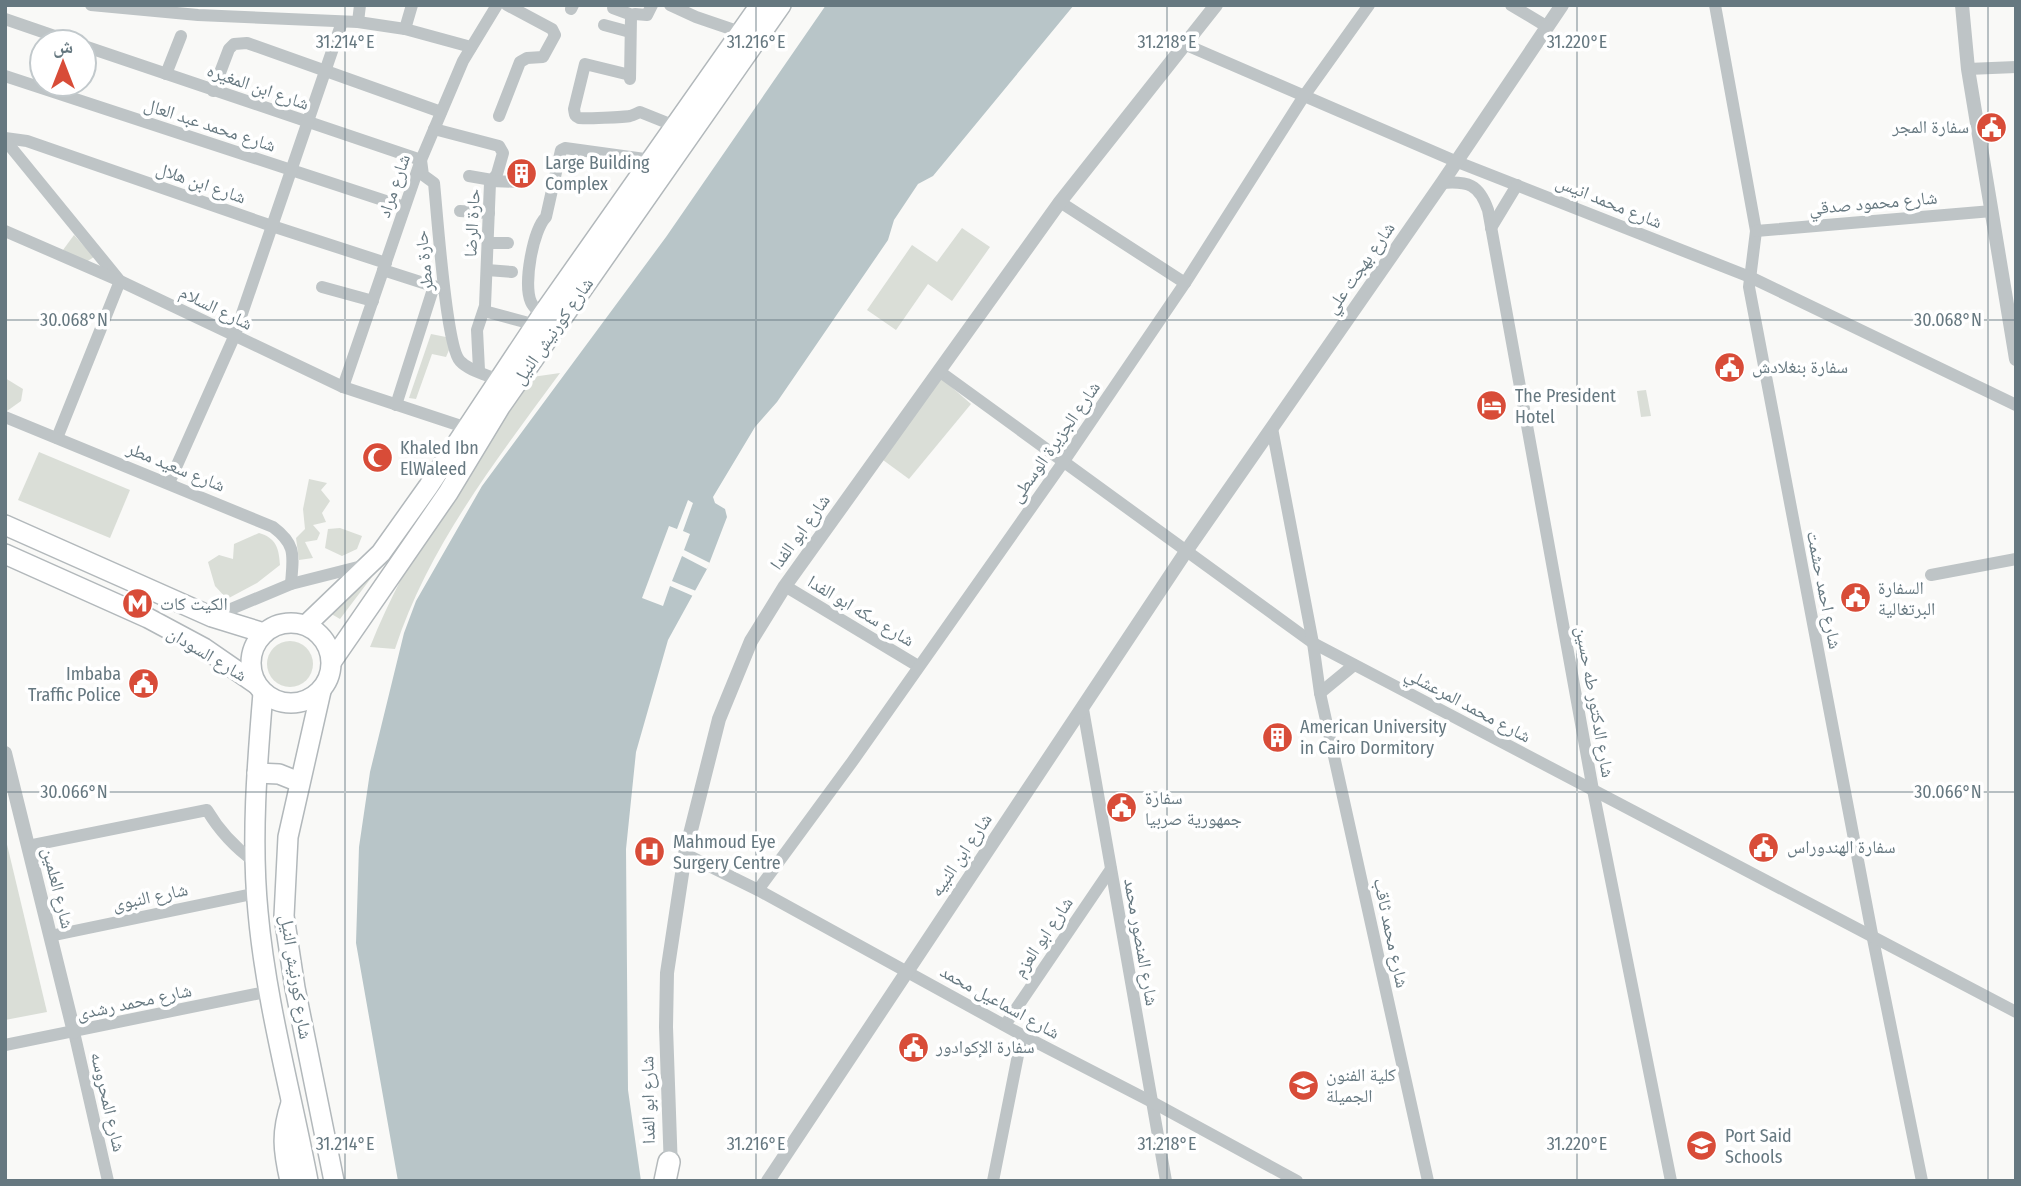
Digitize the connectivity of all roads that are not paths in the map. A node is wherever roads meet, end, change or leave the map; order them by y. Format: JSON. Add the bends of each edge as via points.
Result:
{"nodes":[{"id":1,"x":91,"y":5,"type":"edge"},
{"id":2,"x":297,"y":5,"type":"edge"},
{"id":3,"x":360,"y":5,"type":"edge"},
{"id":4,"x":412,"y":5,"type":"edge"},
{"id":5,"x":497,"y":5,"type":"edge"},
{"id":6,"x":507,"y":5,"type":"edge"},
{"id":7,"x":652,"y":5,"type":"edge"},
{"id":8,"x":670,"y":5,"type":"edge"},
{"id":9,"x":760,"y":5,"type":"edge"},
{"id":10,"x":781,"y":5,"type":"edge"},
{"id":11,"x":1216,"y":5,"type":"edge"},
{"id":12,"x":1369,"y":5,"type":"edge"},
{"id":13,"x":1511,"y":5,"type":"edge"},
{"id":14,"x":1562,"y":5,"type":"edge"},
{"id":15,"x":1715,"y":5,"type":"edge"},
{"id":16,"x":1962,"y":5,"type":"edge"},
{"id":17,"x":126,"y":7,"type":"edge"},
{"id":18,"x":613,"y":8,"type":"dead end"},
{"id":19,"x":198,"y":10,"type":"edge"},
{"id":20,"x":244,"y":11,"type":"edge"},
{"id":21,"x":632,"y":15,"type":"junction"},
{"id":22,"x":5,"y":19,"type":"edge"},
{"id":23,"x":298,"y":19,"type":"junction"},
{"id":24,"x":342,"y":22,"type":"junction"},
{"id":25,"x":358,"y":22,"type":"junction"},
{"id":26,"x":604,"y":25,"type":"dead end"},
{"id":27,"x":1546,"y":26,"type":"junction"},
{"id":28,"x":31,"y":28,"type":"edge"},
{"id":29,"x":405,"y":29,"type":"junction"},
{"id":30,"x":630,"y":32,"type":"junction"},
{"id":31,"x":740,"y":32,"type":"junction"},
{"id":32,"x":181,"y":36,"type":"dead end"},
{"id":33,"x":1184,"y":44,"type":"junction"},
{"id":34,"x":471,"y":47,"type":"junction"},
{"id":35,"x":98,"y":51,"type":"edge"},
{"id":36,"x":2016,"y":67,"type":"edge"},
{"id":37,"x":1968,"y":69,"type":"junction"},
{"id":38,"x":325,"y":71,"type":"junction"},
{"id":39,"x":166,"y":74,"type":"junction"},
{"id":40,"x":5,"y":76,"type":"edge"},
{"id":41,"x":213,"y":90,"type":"junction"},
{"id":42,"x":1304,"y":96,"type":"junction"},
{"id":43,"x":441,"y":111,"type":"junction"},
{"id":44,"x":499,"y":116,"type":"dead end"},
{"id":45,"x":307,"y":122,"type":"junction"},
{"id":46,"x":676,"y":126,"type":"junction"},
{"id":47,"x":434,"y":129,"type":"junction"},
{"id":48,"x":5,"y":139,"type":"edge"},
{"id":49,"x":421,"y":160,"type":"junction"},
{"id":50,"x":652,"y":160,"type":"junction"},
{"id":51,"x":1455,"y":161,"type":"junction"},
{"id":52,"x":291,"y":170,"type":"junction"},
{"id":53,"x":469,"y":176,"type":"dead end"},
{"id":54,"x":491,"y":181,"type":"junction"},
{"id":55,"x":520,"y":182,"type":"dead end"},
{"id":56,"x":1442,"y":183,"type":"junction"},
{"id":57,"x":1517,"y":184,"type":"junction"},
{"id":58,"x":1060,"y":202,"type":"junction"},
{"id":59,"x":404,"y":207,"type":"junction"},
{"id":60,"x":460,"y":211,"type":"dead end"},
{"id":61,"x":1992,"y":211,"type":"junction"},
{"id":62,"x":489,"y":213,"type":"junction"},
{"id":63,"x":272,"y":226,"type":"junction"},
{"id":64,"x":1491,"y":228,"type":"junction"},
{"id":65,"x":1756,"y":231,"type":"junction"},
{"id":66,"x":6,"y":233,"type":"edge"},
{"id":67,"x":488,"y":243,"type":"junction"},
{"id":68,"x":508,"y":243,"type":"dead end"},
{"id":69,"x":384,"y":267,"type":"junction"},
{"id":70,"x":487,"y":270,"type":"junction"},
{"id":71,"x":512,"y":272,"type":"dead end"},
{"id":72,"x":1750,"y":277,"type":"junction"},
{"id":73,"x":120,"y":281,"type":"junction"},
{"id":74,"x":1185,"y":283,"type":"junction"},
{"id":75,"x":322,"y":287,"type":"dead end"},
{"id":76,"x":439,"y":288,"type":"junction"},
{"id":77,"x":373,"y":301,"type":"junction"},
{"id":78,"x":484,"y":311,"type":"junction"},
{"id":79,"x":539,"y":320,"type":"junction"},
{"id":80,"x":234,"y":337,"type":"junction"},
{"id":81,"x":2016,"y":359,"type":"edge"},
{"id":82,"x":479,"y":370,"type":"junction"},
{"id":83,"x":939,"y":371,"type":"junction"},
{"id":84,"x":499,"y":380,"type":"junction"},
{"id":85,"x":343,"y":387,"type":"junction"},
{"id":86,"x":396,"y":405,"type":"junction"},
{"id":87,"x":2016,"y":405,"type":"edge"},
{"id":88,"x":5,"y":417,"type":"edge"},
{"id":89,"x":467,"y":428,"type":"junction"},
{"id":90,"x":1272,"y":428,"type":"junction"},
{"id":91,"x":57,"y":438,"type":"junction"},
{"id":92,"x":1064,"y":461,"type":"junction"},
{"id":93,"x":169,"y":483,"type":"junction"},
{"id":94,"x":5,"y":525,"type":"edge"},
{"id":95,"x":1187,"y":550,"type":"junction"},
{"id":96,"x":5,"y":554,"type":"edge"},
{"id":97,"x":2016,"y":559,"type":"edge"},
{"id":98,"x":370,"y":565,"type":"junction"},
{"id":99,"x":1931,"y":575,"type":"dead end"},
{"id":100,"x":291,"y":584,"type":"junction"},
{"id":101,"x":785,"y":586,"type":"junction"},
{"id":102,"x":212,"y":617,"type":"junction"},
{"id":103,"x":306,"y":625,"type":"junction"},
{"id":104,"x":264,"y":633,"type":"junction"},
{"id":105,"x":1313,"y":643,"type":"junction"},
{"id":106,"x":332,"y":661,"type":"junction"},
{"id":107,"x":1354,"y":665,"type":"junction"},
{"id":108,"x":918,"y":666,"type":"junction"},
{"id":109,"x":260,"y":688,"type":"junction"},
{"id":110,"x":321,"y":691,"type":"junction"},
{"id":111,"x":1320,"y":693,"type":"junction"},
{"id":112,"x":1083,"y":709,"type":"junction"},
{"id":113,"x":5,"y":753,"type":"edge"},
{"id":114,"x":257,"y":773,"type":"junction"},
{"id":115,"x":299,"y":782,"type":"junction"},
{"id":116,"x":1593,"y":790,"type":"junction"},
{"id":117,"x":28,"y":846,"type":"junction"},
{"id":118,"x":685,"y":854,"type":"junction"},
{"id":119,"x":255,"y":862,"type":"junction"},
{"id":120,"x":1111,"y":869,"type":"junction"},
{"id":121,"x":758,"y":890,"type":"junction"},
{"id":122,"x":257,"y":893,"type":"junction"},
{"id":123,"x":50,"y":936,"type":"junction"},
{"id":124,"x":1873,"y":939,"type":"junction"},
{"id":125,"x":906,"y":971,"type":"junction"},
{"id":126,"x":270,"y":991,"type":"junction"},
{"id":127,"x":2016,"y":1013,"type":"edge"},
{"id":128,"x":1004,"y":1025,"type":"junction"},
{"id":129,"x":74,"y":1032,"type":"junction"},
{"id":130,"x":1022,"y":1035,"type":"junction"},
{"id":131,"x":5,"y":1045,"type":"edge"},
{"id":132,"x":292,"y":1098,"type":"junction"},
{"id":133,"x":1152,"y":1102,"type":"junction"},
{"id":134,"x":669,"y":1174,"type":"edge"},
{"id":135,"x":108,"y":1181,"type":"edge"},
{"id":136,"x":290,"y":1181,"type":"edge"},
{"id":137,"x":307,"y":1181,"type":"edge"},
{"id":138,"x":334,"y":1181,"type":"edge"},
{"id":139,"x":768,"y":1181,"type":"edge"},
{"id":140,"x":993,"y":1181,"type":"edge"},
{"id":141,"x":1166,"y":1181,"type":"edge"},
{"id":142,"x":1297,"y":1181,"type":"edge"},
{"id":143,"x":1428,"y":1181,"type":"edge"},
{"id":144,"x":1671,"y":1181,"type":"edge"},
{"id":145,"x":1922,"y":1181,"type":"edge"}],
"edges":[{"from":1,"to":17,"type":"street"},
{"from":2,"to":23,"type":"street"},
{"from":3,"to":25,"type":"street"},
{"from":4,"to":29,"type":"street"},
{"from":5,"to":34,"type":"street","name":"شارع مراد"},
{"from":6,"to":44,"type":"street","via":[[555,35],[543,57],[520,62]]},
{"from":7,"to":21,"type":"street","via":[[648,15]]},
{"from":8,"to":31,"type":"street"},
{"from":9,"to":31,"type":"main road","name":"شارع كورنيش النيل"},
{"from":10,"to":106,"type":"main road","name":"شارع كورنيش النيل","via":[[500,407],[448,493]]},
{"from":11,"to":33,"type":"street","name":"شارع ابو الفدا"},
{"from":12,"to":42,"type":"street","name":"شارع الجزيرة الوسطى"},
{"from":13,"to":27,"type":"street"},
{"from":14,"to":27,"type":"street","name":"شارع بهجت علي"},
{"from":15,"to":65,"type":"street","name":"شارع احمد حشمت"},
{"from":16,"to":37,"type":"street"},
{"from":17,"to":19,"type":"street"},
{"from":18,"to":21,"type":"street"},
{"from":19,"to":20,"type":"street"},
{"from":20,"to":23,"type":"street"},
{"from":21,"to":30,"type":"street"},
{"from":22,"to":28,"type":"street"},
{"from":23,"to":24,"type":"street"},
{"from":24,"to":25,"type":"street"},
{"from":24,"to":38,"type":"street"},
{"from":25,"to":29,"type":"street"},
{"from":26,"to":30,"type":"street"},
{"from":27,"to":51,"type":"street","name":"شارع بهجت علي"},
{"from":29,"to":34,"type":"street"},
{"from":30,"to":46,"type":"street","via":[[630,77],[585,64],[575,114],[599,119],[640,112]]},
{"from":31,"to":46,"type":"main road","name":"شارع كورنيش النيل"},
{"from":32,"to":39,"type":"street"},
{"from":33,"to":42,"type":"street","name":"شارع محمد انيس"},
{"from":33,"to":58,"type":"street","name":"شارع ابو الفدا"},
{"from":34,"to":43,"type":"street","name":"شارع مراد"},
{"from":35,"to":39,"type":"street","name":"شارع ابن المغيره"},
{"from":36,"to":37,"type":"street"},
{"from":37,"to":61,"type":"street"},
{"from":38,"to":41,"type":"street","via":[[240,43],[229,49]]},
{"from":38,"to":43,"type":"street"},
{"from":38,"to":45,"type":"street"},
{"from":39,"to":41,"type":"street","name":"شارع ابن المغيره"},
{"from":40,"to":52,"type":"street","name":"شارع محمد عبد العال"},
{"from":41,"to":45,"type":"street","name":"شارع ابن المغيره"},
{"from":42,"to":51,"type":"street","name":"شارع محمد انيس"},
{"from":42,"to":74,"type":"street","name":"شارع الجزيرة الوسطى"},
{"from":43,"to":47,"type":"street","name":"شارع مراد"},
{"from":45,"to":49,"type":"street","name":"شارع ابن المغيره"},
{"from":45,"to":52,"type":"street"},
{"from":46,"to":50,"type":"main road","name":"شارع كورنيش النيل"},
{"from":47,"to":49,"type":"street","name":"شارع مراد"},
{"from":47,"to":54,"type":"street","name":"حارة الرضا","via":[[501,147],[497,174]]},
{"from":48,"to":63,"type":"street","name":"شارع ابن هلال","via":[[27,141]]},
{"from":48,"to":73,"type":"street","name":"شارع السلام"},
{"from":49,"to":59,"type":"street","name":"شارع مراد"},
{"from":49,"to":76,"type":"street","name":"حارة مطر","via":[[423,175],[434,183]]},
{"from":50,"to":79,"type":"main road","name":"شارع كورنيش النيل"},
{"from":50,"to":79,"type":"street","via":[[560,151],[546,217],[539,224],[529,267],[530,302]]},
{"from":51,"to":56,"type":"street","name":"شارع بهجت علي"},
{"from":51,"to":57,"type":"street","name":"شارع محمد انيس"},
{"from":52,"to":59,"type":"street","name":"شارع محمد عبد العال"},
{"from":52,"to":63,"type":"street"},
{"from":53,"to":54,"type":"street"},
{"from":54,"to":55,"type":"street"},
{"from":54,"to":62,"type":"street","name":"حارة الرضا"},
{"from":56,"to":64,"type":"street","name":"شارع الدكتور طه حسين","via":[[1474,186],[1483,197]]},
{"from":56,"to":90,"type":"street","name":"شارع بهجت علي"},
{"from":57,"to":64,"type":"street"},
{"from":57,"to":72,"type":"street","name":"شارع محمد انيس"},
{"from":58,"to":74,"type":"street"},
{"from":58,"to":83,"type":"street","name":"شارع ابو الفدا"},
{"from":59,"to":69,"type":"street","name":"شارع مراد"},
{"from":60,"to":62,"type":"street"},
{"from":61,"to":65,"type":"street","name":"شارع محمود صدقي"},
{"from":61,"to":81,"type":"street"},
{"from":62,"to":67,"type":"street","name":"حارة الرضا"},
{"from":63,"to":69,"type":"street","name":"شارع ابن هلال"},
{"from":63,"to":80,"type":"street"},
{"from":64,"to":116,"type":"street","name":"شارع الدكتور طه حسين"},
{"from":65,"to":72,"type":"street","name":"شارع احمد حشمت"},
{"from":66,"to":73,"type":"street"},
{"from":67,"to":68,"type":"street"},
{"from":67,"to":70,"type":"street","name":"حارة الرضا"},
{"from":69,"to":76,"type":"street","name":"شارع ابن هلال"},
{"from":69,"to":77,"type":"street","name":"شارع مراد"},
{"from":70,"to":71,"type":"street"},
{"from":70,"to":78,"type":"street","name":"حارة الرضا"},
{"from":72,"to":87,"type":"street","name":"شارع محمد انيس"},
{"from":72,"to":124,"type":"street","name":"شارع احمد حشمت"},
{"from":73,"to":80,"type":"street","name":"شارع السلام"},
{"from":73,"to":91,"type":"street"},
{"from":74,"to":92,"type":"street","name":"شارع الجزيرة الوسطى"},
{"from":75,"to":77,"type":"street"},
{"from":76,"to":82,"type":"street","name":"حارة مطر","via":[[457,357]]},
{"from":76,"to":86,"type":"street"},
{"from":77,"to":85,"type":"street","name":"شارع مراد"},
{"from":78,"to":79,"type":"street"},
{"from":78,"to":82,"type":"street","name":"حارة الرضا","via":[[477,330]]},
{"from":79,"to":84,"type":"main road","name":"شارع كورنيش النيل"},
{"from":80,"to":85,"type":"street","name":"شارع السلام"},
{"from":80,"to":93,"type":"street"},
{"from":82,"to":84,"type":"street","name":"حارة مطر"},
{"from":83,"to":92,"type":"street","name":"شارع محمد المرعشلي"},
{"from":83,"to":101,"type":"street","name":"شارع ابو الفدا"},
{"from":84,"to":89,"type":"main road","name":"شارع كورنيش النيل"},
{"from":85,"to":86,"type":"street","name":"شارع السلام"},
{"from":86,"to":89,"type":"street","name":"شارع السلام"},
{"from":88,"to":91,"type":"street","name":"شارع سعيد مطر"},
{"from":89,"to":98,"type":"main road","name":"شارع كورنيش النيل"},
{"from":90,"to":95,"type":"street","name":"شارع بهجت علي"},
{"from":90,"to":105,"type":"street","name":"شارع محمد ثاقب"},
{"from":91,"to":93,"type":"street","name":"شارع سعيد مطر"},
{"from":92,"to":95,"type":"street","name":"شارع محمد المرعشلي"},
{"from":92,"to":108,"type":"street","name":"شارع الجزيرة الوسطى"},
{"from":93,"to":100,"type":"street","name":"شارع سعيد مطر","via":[[284,535],[293,557]]},
{"from":94,"to":102,"type":"main road","name":"شارع السودان"},
{"from":95,"to":105,"type":"street","name":"شارع محمد المرعشلي"},
{"from":95,"to":112,"type":"street","name":"شارع ابن النبيه"},
{"from":96,"to":109,"type":"main road","name":"شارع السودان","via":[[148,618],[204,648]]},
{"from":97,"to":99,"type":"street"},
{"from":98,"to":100,"type":"street"},
{"from":98,"to":103,"type":"main road","name":"شارع كورنيش النيل"},
{"from":100,"to":102,"type":"street"},
{"from":101,"to":108,"type":"street","name":"شارع سكه ابو الفدا"},
{"from":101,"to":118,"type":"street","name":"شارع ابو الفدا","via":[[751,641],[719,719]]},
{"from":102,"to":104,"type":"main road","name":"شارع السودان"},
{"from":103,"to":104,"type":"main road","via":[[276,625]]},
{"from":103,"to":106,"type":"main road","via":[[324,639]]},
{"from":104,"to":109,"type":"main road","via":[[251,657],[251,671]]},
{"from":105,"to":107,"type":"street","name":"شارع محمد المرعشلي"},
{"from":105,"to":111,"type":"street","name":"شارع محمد ثاقب"},
{"from":106,"to":110,"type":"main road"},
{"from":107,"to":111,"type":"street"},
{"from":107,"to":116,"type":"street","name":"شارع محمد المرعشلي"},
{"from":108,"to":121,"type":"street","name":"شارع الجزيرة الوسطى"},
{"from":109,"to":110,"type":"main road","via":[[286,704],[311,699]]},
{"from":109,"to":114,"type":"main road","name":"شارع كورنيش النيل"},
{"from":110,"to":115,"type":"main road","name":"شارع كورنيش النيل"},
{"from":111,"to":143,"type":"street","name":"شارع محمد ثاقب"},
{"from":112,"to":120,"type":"street","name":"شارع المنصور محمد"},
{"from":112,"to":125,"type":"street","name":"شارع ابن النبيه"},
{"from":113,"to":117,"type":"street","name":"شارع العلمين"},
{"from":114,"to":115,"type":"main road","via":[[279,774]]},
{"from":114,"to":119,"type":"main road","name":"شارع كورنيش النيل"},
{"from":115,"to":138,"type":"main road","name":"شارع كورنيش النيل","via":[[288,837],[285,916]]},
{"from":116,"to":124,"type":"street","name":"شارع محمد المرعشلي"},
{"from":116,"to":144,"type":"street","name":"شارع الدكتور طه حسين"},
{"from":117,"to":119,"type":"street","via":[[207,810],[227,839]]},
{"from":117,"to":123,"type":"street","name":"شارع العلمين"},
{"from":118,"to":121,"type":"street","name":"شارع اسماعيل محمد"},
{"from":118,"to":134,"type":"street","name":"شارع ابو الفدا","via":[[667,973]]},
{"from":119,"to":122,"type":"main road","name":"شارع كورنيش النيل"},
{"from":120,"to":128,"type":"street","name":"شارع ابو العزم"},
{"from":120,"to":133,"type":"street","name":"شارع المنصور محمد"},
{"from":121,"to":125,"type":"street","name":"شارع اسماعيل محمد"},
{"from":122,"to":123,"type":"street","name":"شارع النبوى"},
{"from":122,"to":126,"type":"main road","name":"شارع كورنيش النيل"},
{"from":123,"to":129,"type":"street","name":"شارع العلمين"},
{"from":124,"to":127,"type":"street","name":"شارع محمد المرعشلي"},
{"from":124,"to":145,"type":"street","name":"شارع احمد حشمت"},
{"from":125,"to":128,"type":"street","name":"شارع اسماعيل محمد"},
{"from":125,"to":139,"type":"street","name":"شارع ابن النبيه"},
{"from":126,"to":129,"type":"street","name":"شارع محمد رشدى"},
{"from":126,"to":132,"type":"main road","name":"شارع كورنيش النيل"},
{"from":128,"to":130,"type":"street","name":"شارع اسماعيل محمد"},
{"from":129,"to":131,"type":"street","name":"شارع محمد رشدى"},
{"from":129,"to":135,"type":"street","name":"شارع المحروسه"},
{"from":130,"to":133,"type":"street","name":"شارع اسماعيل محمد"},
{"from":130,"to":140,"type":"street"},
{"from":132,"to":136,"type":"main road","via":[[283,1143]]},
{"from":132,"to":137,"type":"main road","name":"شارع كورنيش النيل"},
{"from":133,"to":141,"type":"street","name":"شارع المنصور محمد"},
{"from":133,"to":142,"type":"street","name":"شارع اسماعيل محمد"}]}
